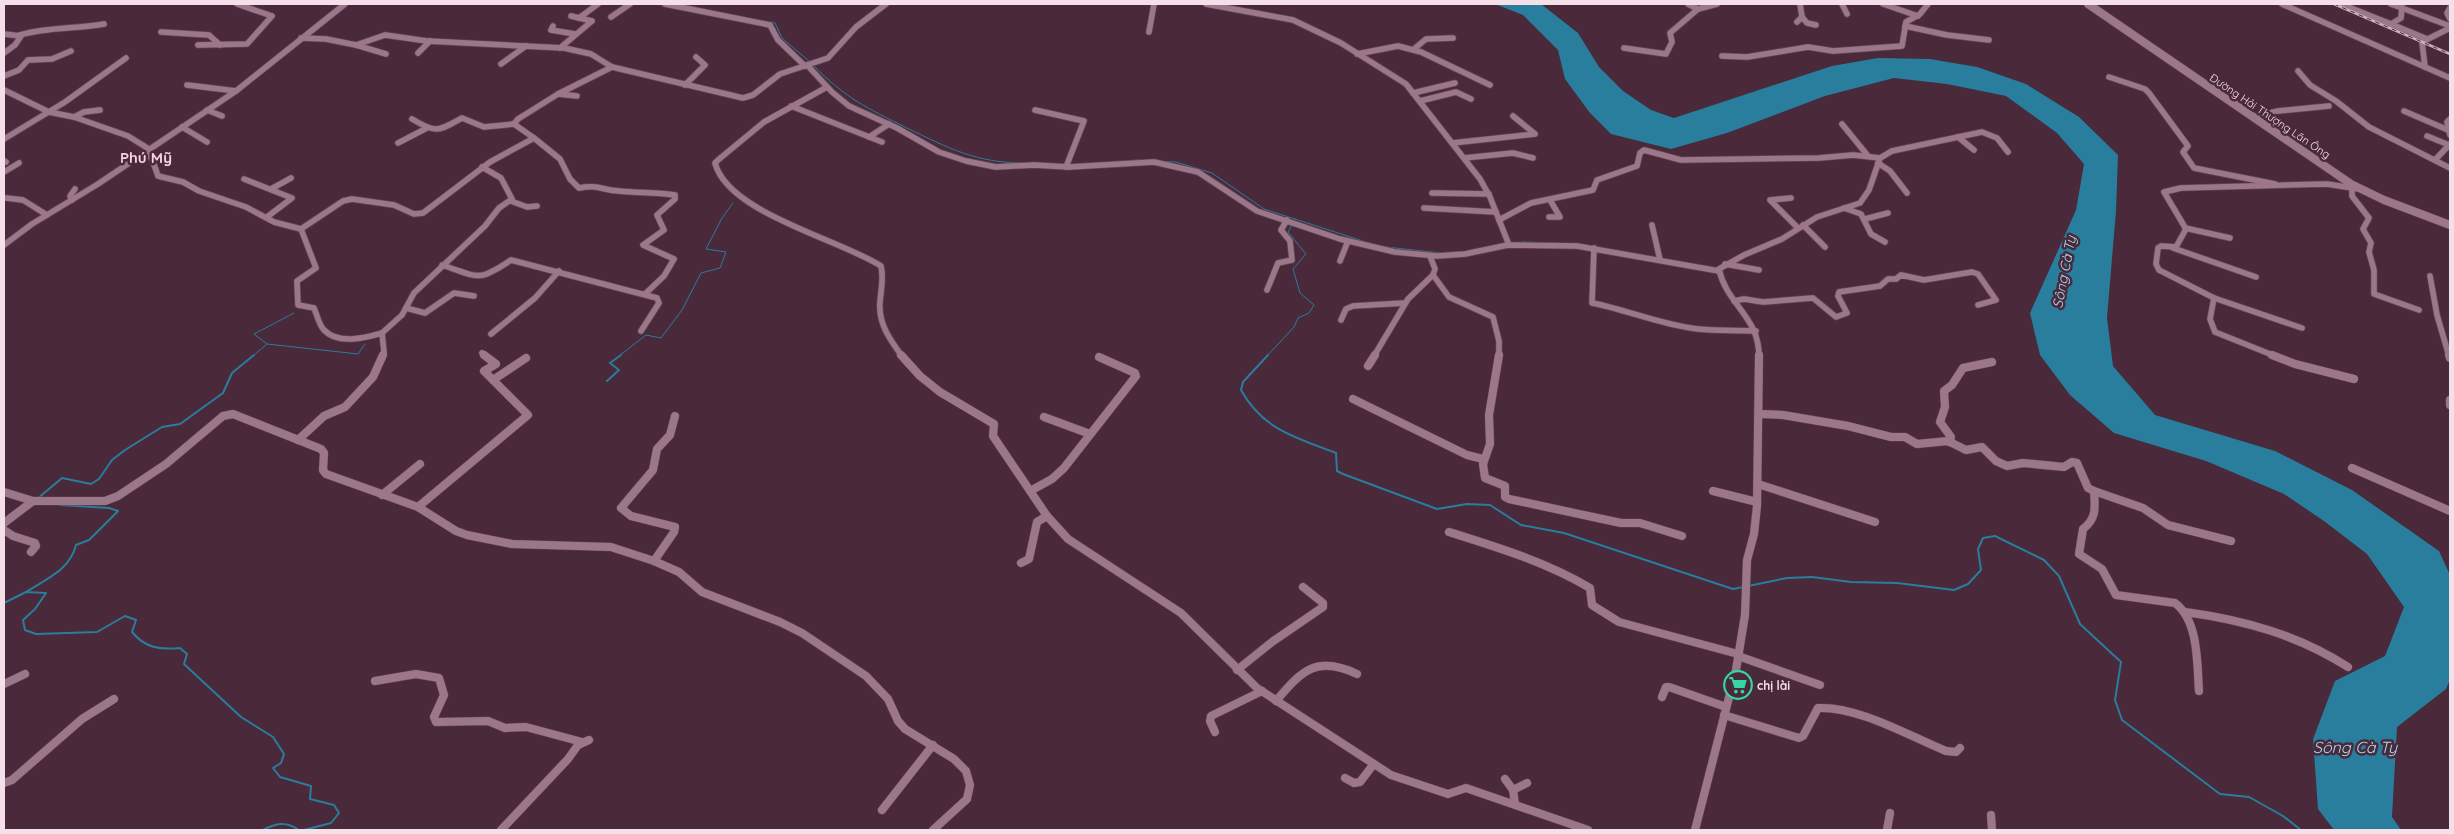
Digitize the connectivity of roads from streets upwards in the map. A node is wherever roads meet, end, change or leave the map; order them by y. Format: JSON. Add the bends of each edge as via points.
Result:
{"nodes":[{"id":1,"x":237,"y":4,"type":"edge"},
{"id":2,"x":345,"y":4,"type":"edge"},
{"id":3,"x":598,"y":4,"type":"edge"},
{"id":4,"x":630,"y":4,"type":"edge"},
{"id":5,"x":665,"y":4,"type":"edge"},
{"id":6,"x":886,"y":4,"type":"edge"},
{"id":7,"x":1154,"y":4,"type":"edge"},
{"id":8,"x":1206,"y":4,"type":"edge"},
{"id":9,"x":1688,"y":4,"type":"edge"},
{"id":10,"x":1717,"y":4,"type":"edge"},
{"id":11,"x":1800,"y":4,"type":"edge"},
{"id":12,"x":1842,"y":4,"type":"edge"},
{"id":13,"x":1884,"y":4,"type":"edge"},
{"id":14,"x":1928,"y":4,"type":"edge"},
{"id":15,"x":2088,"y":4,"type":"edge"},
{"id":16,"x":2282,"y":4,"type":"edge"},
{"id":17,"x":2341,"y":4,"type":"edge"},
{"id":18,"x":2392,"y":4,"type":"edge"},
{"id":19,"x":1225,"y":6,"type":"edge"},
{"id":20,"x":2402,"y":7,"type":"junction"},
{"id":21,"x":2450,"y":8,"type":"edge"},
{"id":22,"x":1698,"y":9,"type":"junction"},
{"id":23,"x":1847,"y":14,"type":"dead end"},
{"id":24,"x":571,"y":16,"type":"dead end"},
{"id":25,"x":1918,"y":16,"type":"junction"},
{"id":26,"x":611,"y":17,"type":"dead end"},
{"id":27,"x":579,"y":18,"type":"junction"},
{"id":28,"x":1802,"y":18,"type":"junction"},
{"id":29,"x":2450,"y":19,"type":"edge"},
{"id":30,"x":1797,"y":22,"type":"dead end"},
{"id":31,"x":104,"y":24,"type":"dead end"},
{"id":32,"x":2391,"y":24,"type":"junction"},
{"id":33,"x":1816,"y":25,"type":"dead end"},
{"id":34,"x":553,"y":26,"type":"dead end"},
{"id":35,"x":1905,"y":26,"type":"junction"},
{"id":36,"x":2450,"y":27,"type":"edge"},
{"id":37,"x":162,"y":32,"type":"dead end"},
{"id":38,"x":1149,"y":32,"type":"dead end"},
{"id":39,"x":4,"y":34,"type":"edge"},
{"id":40,"x":575,"y":34,"type":"junction"},
{"id":41,"x":20,"y":35,"type":"junction"},
{"id":42,"x":301,"y":38,"type":"junction"},
{"id":43,"x":1452,"y":38,"type":"dead end"},
{"id":44,"x":2427,"y":39,"type":"junction"},
{"id":45,"x":1990,"y":40,"type":"dead end"},
{"id":46,"x":430,"y":41,"type":"junction"},
{"id":47,"x":198,"y":45,"type":"dead end"},
{"id":48,"x":220,"y":45,"type":"junction"},
{"id":49,"x":356,"y":45,"type":"junction"},
{"id":50,"x":526,"y":46,"type":"junction"},
{"id":51,"x":560,"y":48,"type":"junction"},
{"id":52,"x":1624,"y":48,"type":"dead end"},
{"id":53,"x":1414,"y":49,"type":"junction"},
{"id":54,"x":70,"y":51,"type":"dead end"},
{"id":55,"x":418,"y":53,"type":"dead end"},
{"id":56,"x":4,"y":54,"type":"edge"},
{"id":57,"x":386,"y":54,"type":"dead end"},
{"id":58,"x":1357,"y":54,"type":"junction"},
{"id":59,"x":1722,"y":56,"type":"dead end"},
{"id":60,"x":696,"y":57,"type":"dead end"},
{"id":61,"x":126,"y":58,"type":"dead end"},
{"id":62,"x":501,"y":64,"type":"dead end"},
{"id":63,"x":806,"y":65,"type":"junction"},
{"id":64,"x":612,"y":67,"type":"junction"},
{"id":65,"x":2424,"y":67,"type":"junction"},
{"id":66,"x":2298,"y":70,"type":"dead end"},
{"id":67,"x":4,"y":76,"type":"edge"},
{"id":68,"x":2109,"y":77,"type":"dead end"},
{"id":69,"x":2450,"y":78,"type":"edge"},
{"id":70,"x":1455,"y":83,"type":"dead end"},
{"id":71,"x":187,"y":85,"type":"dead end"},
{"id":72,"x":685,"y":85,"type":"junction"},
{"id":73,"x":1490,"y":85,"type":"dead end"},
{"id":74,"x":827,"y":87,"type":"junction"},
{"id":75,"x":4,"y":90,"type":"edge"},
{"id":76,"x":236,"y":91,"type":"junction"},
{"id":77,"x":1414,"y":93,"type":"junction"},
{"id":78,"x":558,"y":94,"type":"junction"},
{"id":79,"x":577,"y":96,"type":"dead end"},
{"id":80,"x":1471,"y":99,"type":"dead end"},
{"id":81,"x":1420,"y":102,"type":"junction"},
{"id":82,"x":792,"y":106,"type":"junction"},
{"id":83,"x":2329,"y":106,"type":"dead end"},
{"id":84,"x":100,"y":110,"type":"dead end"},
{"id":85,"x":207,"y":110,"type":"junction"},
{"id":86,"x":1034,"y":110,"type":"dead end"},
{"id":87,"x":2404,"y":111,"type":"dead end"},
{"id":88,"x":49,"y":112,"type":"junction"},
{"id":89,"x":222,"y":116,"type":"dead end"},
{"id":90,"x":1513,"y":116,"type":"dead end"},
{"id":91,"x":74,"y":117,"type":"junction"},
{"id":92,"x":2253,"y":117,"type":"junction"},
{"id":93,"x":412,"y":118,"type":"dead end"},
{"id":94,"x":2450,"y":119,"type":"edge"},
{"id":95,"x":514,"y":124,"type":"junction"},
{"id":96,"x":889,"y":124,"type":"junction"},
{"id":97,"x":1842,"y":124,"type":"dead end"},
{"id":98,"x":182,"y":127,"type":"junction"},
{"id":99,"x":427,"y":128,"type":"junction"},
{"id":100,"x":2449,"y":132,"type":"edge"},
{"id":101,"x":2428,"y":136,"type":"dead end"},
{"id":102,"x":869,"y":137,"type":"junction"},
{"id":103,"x":1958,"y":137,"type":"junction"},
{"id":104,"x":534,"y":138,"type":"junction"},
{"id":105,"x":4,"y":139,"type":"edge"},
{"id":106,"x":207,"y":142,"type":"dead end"},
{"id":107,"x":882,"y":142,"type":"dead end"},
{"id":108,"x":398,"y":143,"type":"dead end"},
{"id":109,"x":1452,"y":143,"type":"junction"},
{"id":110,"x":2450,"y":144,"type":"edge"},
{"id":111,"x":147,"y":150,"type":"junction"},
{"id":112,"x":1974,"y":150,"type":"dead end"},
{"id":113,"x":2008,"y":152,"type":"dead end"},
{"id":114,"x":1868,"y":156,"type":"junction"},
{"id":115,"x":1464,"y":158,"type":"junction"},
{"id":116,"x":1532,"y":158,"type":"dead end"},
{"id":117,"x":1879,"y":160,"type":"junction"},
{"id":118,"x":2435,"y":160,"type":"junction"},
{"id":119,"x":19,"y":162,"type":"dead end"},
{"id":120,"x":1067,"y":165,"type":"junction"},
{"id":121,"x":482,"y":167,"type":"junction"},
{"id":122,"x":2450,"y":168,"type":"edge"},
{"id":123,"x":4,"y":172,"type":"edge"},
{"id":124,"x":291,"y":178,"type":"dead end"},
{"id":125,"x":244,"y":179,"type":"dead end"},
{"id":126,"x":2277,"y":186,"type":"junction"},
{"id":127,"x":75,"y":189,"type":"dead end"},
{"id":128,"x":271,"y":189,"type":"junction"},
{"id":129,"x":2356,"y":189,"type":"junction"},
{"id":130,"x":1432,"y":193,"type":"dead end"},
{"id":131,"x":1907,"y":193,"type":"dead end"},
{"id":132,"x":1489,"y":194,"type":"junction"},
{"id":133,"x":6,"y":198,"type":"dead end"},
{"id":134,"x":1791,"y":198,"type":"dead end"},
{"id":135,"x":72,"y":200,"type":"junction"},
{"id":136,"x":1550,"y":200,"type":"junction"},
{"id":137,"x":511,"y":201,"type":"junction"},
{"id":138,"x":537,"y":206,"type":"dead end"},
{"id":139,"x":1424,"y":208,"type":"dead end"},
{"id":140,"x":1841,"y":208,"type":"junction"},
{"id":141,"x":1496,"y":212,"type":"junction"},
{"id":142,"x":1888,"y":213,"type":"dead end"},
{"id":143,"x":47,"y":215,"type":"junction"},
{"id":144,"x":266,"y":217,"type":"junction"},
{"id":145,"x":1549,"y":217,"type":"dead end"},
{"id":146,"x":1865,"y":219,"type":"junction"},
{"id":147,"x":1287,"y":220,"type":"junction"},
{"id":148,"x":1499,"y":220,"type":"junction"},
{"id":149,"x":1652,"y":225,"type":"dead end"},
{"id":150,"x":2450,"y":225,"type":"edge"},
{"id":151,"x":1800,"y":227,"type":"junction"},
{"id":152,"x":2186,"y":228,"type":"junction"},
{"id":153,"x":301,"y":229,"type":"junction"},
{"id":154,"x":2230,"y":238,"type":"dead end"},
{"id":155,"x":1348,"y":241,"type":"junction"},
{"id":156,"x":1508,"y":242,"type":"junction"},
{"id":157,"x":1885,"y":242,"type":"dead end"},
{"id":158,"x":4,"y":245,"type":"edge"},
{"id":159,"x":1825,"y":247,"type":"dead end"},
{"id":160,"x":1594,"y":248,"type":"junction"},
{"id":161,"x":2173,"y":248,"type":"junction"},
{"id":162,"x":1430,"y":256,"type":"junction"},
{"id":163,"x":1340,"y":260,"type":"dead end"},
{"id":164,"x":1660,"y":260,"type":"junction"},
{"id":165,"x":1725,"y":264,"type":"junction"},
{"id":166,"x":442,"y":265,"type":"junction"},
{"id":167,"x":1759,"y":270,"type":"dead end"},
{"id":168,"x":559,"y":271,"type":"junction"},
{"id":169,"x":1719,"y":271,"type":"junction"},
{"id":170,"x":1433,"y":275,"type":"junction"},
{"id":171,"x":2430,"y":276,"type":"dead end"},
{"id":172,"x":2256,"y":277,"type":"dead end"},
{"id":173,"x":1267,"y":290,"type":"dead end"},
{"id":174,"x":645,"y":294,"type":"junction"},
{"id":175,"x":474,"y":296,"type":"dead end"},
{"id":176,"x":2214,"y":298,"type":"junction"},
{"id":177,"x":1734,"y":301,"type":"junction"},
{"id":178,"x":1405,"y":303,"type":"junction"},
{"id":179,"x":1978,"y":305,"type":"dead end"},
{"id":180,"x":406,"y":308,"type":"junction"},
{"id":181,"x":2419,"y":310,"type":"dead end"},
{"id":182,"x":1341,"y":320,"type":"dead end"},
{"id":183,"x":2302,"y":328,"type":"dead end"},
{"id":184,"x":1756,"y":330,"type":"junction"},
{"id":185,"x":641,"y":331,"type":"dead end"},
{"id":186,"x":382,"y":333,"type":"junction"},
{"id":187,"x":492,"y":334,"type":"dead end"},
{"id":188,"x":482,"y":352,"type":"dead end"},
{"id":189,"x":1099,"y":357,"type":"dead end"},
{"id":190,"x":526,"y":358,"type":"dead end"},
{"id":191,"x":2450,"y":358,"type":"edge"},
{"id":192,"x":1992,"y":362,"type":"dead end"},
{"id":193,"x":1368,"y":366,"type":"dead end"},
{"id":194,"x":2354,"y":379,"type":"dead end"},
{"id":195,"x":493,"y":380,"type":"junction"},
{"id":196,"x":1353,"y":399,"type":"dead end"},
{"id":197,"x":2450,"y":400,"type":"edge"},
{"id":198,"x":2450,"y":405,"type":"edge"},
{"id":199,"x":1760,"y":414,"type":"junction"},
{"id":200,"x":675,"y":416,"type":"dead end"},
{"id":201,"x":1044,"y":418,"type":"dead end"},
{"id":202,"x":1090,"y":434,"type":"junction"},
{"id":203,"x":298,"y":440,"type":"junction"},
{"id":204,"x":1949,"y":442,"type":"junction"},
{"id":205,"x":1483,"y":459,"type":"junction"},
{"id":206,"x":420,"y":464,"type":"dead end"},
{"id":207,"x":2352,"y":468,"type":"dead end"},
{"id":208,"x":1758,"y":484,"type":"junction"},
{"id":209,"x":1032,"y":490,"type":"junction"},
{"id":210,"x":1713,"y":491,"type":"dead end"},
{"id":211,"x":2094,"y":491,"type":"junction"},
{"id":212,"x":4,"y":492,"type":"edge"},
{"id":213,"x":382,"y":495,"type":"junction"},
{"id":214,"x":33,"y":502,"type":"junction"},
{"id":215,"x":1757,"y":502,"type":"junction"},
{"id":216,"x":418,"y":507,"type":"junction"},
{"id":217,"x":2450,"y":511,"type":"edge"},
{"id":218,"x":1047,"y":516,"type":"junction"},
{"id":219,"x":1874,"y":522,"type":"dead end"},
{"id":220,"x":4,"y":523,"type":"edge"},
{"id":221,"x":4,"y":530,"type":"edge"},
{"id":222,"x":1449,"y":532,"type":"dead end"},
{"id":223,"x":1682,"y":536,"type":"dead end"},
{"id":224,"x":2231,"y":541,"type":"dead end"},
{"id":225,"x":31,"y":552,"type":"dead end"},
{"id":226,"x":654,"y":561,"type":"junction"},
{"id":227,"x":1021,"y":563,"type":"dead end"},
{"id":228,"x":1303,"y":587,"type":"dead end"},
{"id":229,"x":2185,"y":612,"type":"junction"},
{"id":230,"x":1738,"y":655,"type":"junction"},
{"id":231,"x":2348,"y":667,"type":"dead end"},
{"id":232,"x":1237,"y":670,"type":"junction"},
{"id":233,"x":25,"y":674,"type":"dead end"},
{"id":234,"x":1358,"y":674,"type":"dead end"},
{"id":235,"x":375,"y":680,"type":"dead end"},
{"id":236,"x":4,"y":684,"type":"edge"},
{"id":237,"x":1820,"y":685,"type":"dead end"},
{"id":238,"x":1262,"y":691,"type":"junction"},
{"id":239,"x":2199,"y":691,"type":"dead end"},
{"id":240,"x":1662,"y":697,"type":"dead end"},
{"id":241,"x":114,"y":699,"type":"dead end"},
{"id":242,"x":1276,"y":700,"type":"junction"},
{"id":243,"x":1725,"y":711,"type":"junction"},
{"id":244,"x":1215,"y":732,"type":"dead end"},
{"id":245,"x":933,"y":745,"type":"junction"},
{"id":246,"x":1960,"y":748,"type":"dead end"},
{"id":247,"x":1373,"y":765,"type":"junction"},
{"id":248,"x":1345,"y":778,"type":"dead end"},
{"id":249,"x":1505,"y":779,"type":"dead end"},
{"id":250,"x":4,"y":783,"type":"edge"},
{"id":251,"x":1527,"y":783,"type":"dead end"},
{"id":252,"x":1513,"y":790,"type":"junction"},
{"id":253,"x":1515,"y":804,"type":"junction"},
{"id":254,"x":882,"y":810,"type":"dead end"},
{"id":255,"x":1890,"y":813,"type":"dead end"},
{"id":256,"x":1991,"y":815,"type":"dead end"},
{"id":257,"x":501,"y":830,"type":"edge"},
{"id":258,"x":933,"y":830,"type":"edge"},
{"id":259,"x":1588,"y":830,"type":"edge"},
{"id":260,"x":1695,"y":830,"type":"edge"},
{"id":261,"x":1887,"y":830,"type":"edge"},
{"id":262,"x":1992,"y":830,"type":"edge"}],
"edges":[{"from":1,"to":48,"type":"street","via":[[272,16],[248,43]]},
{"from":2,"to":42,"type":"street"},
{"from":3,"to":27,"type":"street"},
{"from":4,"to":26,"type":"street"},
{"from":5,"to":63,"type":"street","via":[[770,25],[778,40]]},
{"from":6,"to":63,"type":"street","via":[[856,27],[828,58]]},
{"from":7,"to":38,"type":"street"},
{"from":8,"to":19,"type":"street"},
{"from":9,"to":22,"type":"street"},
{"from":10,"to":22,"type":"street"},
{"from":11,"to":28,"type":"street"},
{"from":12,"to":23,"type":"street"},
{"from":13,"to":25,"type":"street"},
{"from":14,"to":25,"type":"street"},
{"from":15,"to":92,"type":"street","name":"Đường Hải Thượng Lãn Ông"},
{"from":16,"to":65,"type":"street"},
{"from":17,"to":32,"type":"street"},
{"from":18,"to":20,"type":"street"},
{"from":19,"to":58,"type":"street","via":[[1290,18]]},
{"from":20,"to":32,"type":"street","via":[[2401,18]]},
{"from":20,"to":36,"type":"street"},
{"from":21,"to":29,"type":"street","via":[[2447,13]]},
{"from":22,"to":52,"type":"street","via":[[1672,30],[1673,40],[1666,54]]},
{"from":24,"to":27,"type":"street"},
{"from":25,"to":35,"type":"street","via":[[1907,20]]},
{"from":27,"to":40,"type":"street","via":[[592,21]]},
{"from":28,"to":30,"type":"street"},
{"from":28,"to":33,"type":"street","via":[[1808,24]]},
{"from":31,"to":41,"type":"street","via":[[41,29]]},
{"from":32,"to":44,"type":"street"},
{"from":34,"to":40,"type":"street","via":[[551,30]]},
{"from":35,"to":45,"type":"street","via":[[1947,36]]},
{"from":35,"to":59,"type":"street","via":[[1902,46],[1833,51],[1808,47],[1747,57]]},
{"from":36,"to":44,"type":"street"},
{"from":37,"to":48,"type":"street","via":[[209,35]]},
{"from":39,"to":41,"type":"street"},
{"from":40,"to":51,"type":"street"},
{"from":41,"to":56,"type":"street","via":[[16,45]]},
{"from":42,"to":49,"type":"street"},
{"from":42,"to":76,"type":"street"},
{"from":43,"to":53,"type":"street","via":[[1426,39]]},
{"from":44,"to":65,"type":"street","via":[[2422,43]]},
{"from":46,"to":49,"type":"street","via":[[385,35]]},
{"from":46,"to":50,"type":"street"},
{"from":46,"to":55,"type":"street"},
{"from":47,"to":48,"type":"street"},
{"from":49,"to":57,"type":"street"},
{"from":50,"to":51,"type":"street"},
{"from":50,"to":62,"type":"street"},
{"from":51,"to":64,"type":"street","via":[[591,54]]},
{"from":53,"to":58,"type":"street","via":[[1394,46]]},
{"from":53,"to":73,"type":"street"},
{"from":54,"to":67,"type":"street","via":[[52,59],[28,60],[19,70]]},
{"from":58,"to":77,"type":"street","via":[[1404,83]]},
{"from":60,"to":72,"type":"street","via":[[705,65]]},
{"from":61,"to":88,"type":"street"},
{"from":63,"to":72,"type":"street","via":[[780,74],[754,95],[742,98]]},
{"from":63,"to":74,"type":"street"},
{"from":64,"to":72,"type":"street"},
{"from":64,"to":78,"type":"street"},
{"from":65,"to":69,"type":"street"},
{"from":66,"to":118,"type":"street","via":[[2310,85],[2369,127]]},
{"from":68,"to":126,"type":"street","via":[[2149,93],[2188,146],[2183,152],[2194,168]]},
{"from":70,"to":77,"type":"street"},
{"from":71,"to":76,"type":"street"},
{"from":74,"to":82,"type":"street"},
{"from":74,"to":96,"type":"street","via":[[849,106]]},
{"from":75,"to":88,"type":"street"},
{"from":76,"to":85,"type":"street"},
{"from":77,"to":81,"type":"street"},
{"from":78,"to":79,"type":"street"},
{"from":78,"to":95,"type":"street"},
{"from":80,"to":81,"type":"street","via":[[1456,92]]},
{"from":81,"to":109,"type":"street"},
{"from":82,"to":102,"type":"street"},
{"from":82,"to":209,"type":"street","via":[[764,122],[718,160],[715,163],[717,170],[752,207],[862,254],[881,266],[884,276],[879,295],[881,320],[908,364],[937,390],[994,424],[993,436]]},
{"from":83,"to":92,"type":"street"},
{"from":84,"to":91,"type":"street"},
{"from":85,"to":89,"type":"street"},
{"from":85,"to":98,"type":"street"},
{"from":86,"to":120,"type":"street","via":[[1084,122]]},
{"from":87,"to":100,"type":"street"},
{"from":88,"to":91,"type":"street"},
{"from":88,"to":105,"type":"street"},
{"from":90,"to":109,"type":"street","via":[[1535,134]]},
{"from":91,"to":111,"type":"street","via":[[128,136]]},
{"from":92,"to":129,"type":"street","name":"Đường Hải Thượng Lãn Ông"},
{"from":93,"to":99,"type":"street"},
{"from":94,"to":100,"type":"street","via":[[2447,122]]},
{"from":95,"to":99,"type":"street","via":[[484,127],[462,118],[441,129]]},
{"from":95,"to":104,"type":"street"},
{"from":96,"to":102,"type":"street"},
{"from":96,"to":120,"type":"street","via":[[940,152],[966,161],[996,167]]},
{"from":97,"to":114,"type":"street"},
{"from":98,"to":106,"type":"street"},
{"from":98,"to":111,"type":"street"},
{"from":99,"to":108,"type":"street"},
{"from":101,"to":110,"type":"street"},
{"from":102,"to":107,"type":"street"},
{"from":103,"to":112,"type":"street"},
{"from":103,"to":113,"type":"street","via":[[1987,133],[1997,138]]},
{"from":103,"to":117,"type":"street","via":[[1896,150]]},
{"from":104,"to":121,"type":"street"},
{"from":104,"to":174,"type":"street","via":[[560,159],[570,179],[579,188],[594,185],[617,191],[675,195],[673,201],[656,215],[664,230],[643,245],[674,259],[664,276]]},
{"from":109,"to":115,"type":"street"},
{"from":110,"to":118,"type":"street"},
{"from":111,"to":135,"type":"street"},
{"from":111,"to":144,"type":"street","via":[[158,176],[181,181]]},
{"from":114,"to":117,"type":"street"},
{"from":114,"to":136,"type":"street","via":[[1682,160],[1644,150],[1636,166],[1597,180],[1591,190]]},
{"from":115,"to":116,"type":"street","via":[[1513,153]]},
{"from":115,"to":132,"type":"street"},
{"from":117,"to":131,"type":"street"},
{"from":117,"to":140,"type":"street","via":[[1863,200]]},
{"from":118,"to":122,"type":"street"},
{"from":119,"to":123,"type":"street"},
{"from":120,"to":147,"type":"street","via":[[1152,162],[1189,170],[1206,177],[1257,211]]},
{"from":121,"to":137,"type":"street","via":[[501,178],[512,196]]},
{"from":121,"to":153,"type":"street","via":[[423,213],[414,214],[390,204],[352,199]]},
{"from":124,"to":128,"type":"street"},
{"from":125,"to":128,"type":"street"},
{"from":126,"to":129,"type":"street","via":[[2327,184]]},
{"from":126,"to":152,"type":"street","via":[[2165,191]]},
{"from":127,"to":135,"type":"street","via":[[70,196]]},
{"from":128,"to":144,"type":"street","via":[[292,198]]},
{"from":129,"to":150,"type":"street","name":"Đường Hải Thượng Lãn Ông"},
{"from":129,"to":181,"type":"street","via":[[2352,196],[2368,218],[2364,229],[2371,243],[2369,252],[2374,270],[2374,294]]},
{"from":130,"to":132,"type":"street"},
{"from":132,"to":141,"type":"street"},
{"from":133,"to":143,"type":"street","via":[[23,200]]},
{"from":134,"to":151,"type":"street","via":[[1770,200]]},
{"from":135,"to":143,"type":"street"},
{"from":136,"to":145,"type":"street","via":[[1560,217]]},
{"from":136,"to":148,"type":"street","via":[[1529,203]]},
{"from":137,"to":138,"type":"street","via":[[527,207]]},
{"from":137,"to":166,"type":"street","via":[[499,208],[486,226]]},
{"from":139,"to":141,"type":"street"},
{"from":140,"to":146,"type":"street","via":[[1858,212]]},
{"from":140,"to":151,"type":"street"},
{"from":141,"to":148,"type":"street"},
{"from":142,"to":146,"type":"street"},
{"from":143,"to":158,"type":"street"},
{"from":144,"to":153,"type":"street"},
{"from":146,"to":157,"type":"street","via":[[1870,234]]},
{"from":147,"to":155,"type":"street"},
{"from":147,"to":173,"type":"street","via":[[1281,230],[1290,241],[1292,260],[1278,263]]},
{"from":148,"to":156,"type":"street"},
{"from":149,"to":164,"type":"street"},
{"from":151,"to":159,"type":"street"},
{"from":151,"to":165,"type":"street","via":[[1782,239]]},
{"from":152,"to":154,"type":"street"},
{"from":152,"to":161,"type":"street"},
{"from":153,"to":186,"type":"street","via":[[316,268],[297,281],[298,305],[314,308],[323,329],[334,338],[363,338]]},
{"from":155,"to":162,"type":"street","via":[[1388,251]]},
{"from":155,"to":163,"type":"street"},
{"from":156,"to":160,"type":"street"},
{"from":156,"to":162,"type":"street","via":[[1465,254]]},
{"from":160,"to":164,"type":"street"},
{"from":160,"to":184,"type":"street","via":[[1592,302],[1697,329]]},
{"from":161,"to":172,"type":"street"},
{"from":161,"to":176,"type":"street","via":[[2158,248],[2156,264],[2159,270]]},
{"from":162,"to":170,"type":"street","via":[[1435,269]]},
{"from":164,"to":169,"type":"street"},
{"from":165,"to":167,"type":"street"},
{"from":165,"to":169,"type":"street"},
{"from":166,"to":168,"type":"street","via":[[480,277],[512,260]]},
{"from":166,"to":180,"type":"street","via":[[414,293]]},
{"from":168,"to":174,"type":"street"},
{"from":168,"to":187,"type":"street","via":[[535,298]]},
{"from":169,"to":177,"type":"street"},
{"from":170,"to":178,"type":"street"},
{"from":170,"to":205,"type":"street","via":[[1449,297],[1493,317],[1500,333],[1500,357],[1489,416],[1491,440]]},
{"from":171,"to":191,"type":"street"},
{"from":174,"to":185,"type":"street","via":[[657,298],[659,303]]},
{"from":175,"to":180,"type":"street","via":[[454,293],[425,313]]},
{"from":176,"to":183,"type":"street"},
{"from":176,"to":194,"type":"street","via":[[2210,319],[2214,332],[2295,364]]},
{"from":177,"to":179,"type":"street","via":[[1813,298],[1832,315],[1839,316],[1847,313],[1839,292],[1880,286],[1901,275],[1924,280],[1972,272],[1978,274],[1996,300]]},
{"from":177,"to":184,"type":"street"},
{"from":178,"to":182,"type":"street","via":[[1353,306],[1346,309]]},
{"from":178,"to":193,"type":"street"},
{"from":180,"to":186,"type":"street"},
{"from":184,"to":199,"type":"street","via":[[1760,348]]},
{"from":186,"to":203,"type":"street","via":[[384,352],[373,377],[345,407],[324,416]]},
{"from":188,"to":195,"type":"street","via":[[496,364],[484,371]]},
{"from":189,"to":202,"type":"street","via":[[1136,376]]},
{"from":190,"to":195,"type":"street"},
{"from":192,"to":204,"type":"street","via":[[1964,368],[1944,391],[1945,407],[1940,422],[1951,436]]},
{"from":195,"to":216,"type":"street","via":[[528,415]]},
{"from":196,"to":205,"type":"street","via":[[1468,455]]},
{"from":197,"to":198,"type":"street"},
{"from":199,"to":204,"type":"street","via":[[1848,426],[1891,438],[1905,437],[1916,444]]},
{"from":199,"to":208,"type":"street"},
{"from":200,"to":226,"type":"street","via":[[670,435],[657,449],[654,470],[621,508],[623,512],[675,527]]},
{"from":201,"to":202,"type":"street"},
{"from":202,"to":209,"type":"street","via":[[1057,475]]},
{"from":203,"to":213,"type":"street","via":[[323,451],[326,474]]},
{"from":203,"to":214,"type":"street","via":[[228,413],[161,468],[115,499],[105,502]]},
{"from":204,"to":211,"type":"street","via":[[1966,450],[1984,448],[1996,461],[2007,466],[2023,463],[2064,466],[2076,462],[2088,488]]},
{"from":205,"to":223,"type":"street","via":[[1481,464],[1485,478],[1505,486],[1505,497],[1509,499],[1621,523],[1640,523]]},
{"from":206,"to":213,"type":"street"},
{"from":207,"to":217,"type":"street"},
{"from":208,"to":215,"type":"street"},
{"from":208,"to":219,"type":"street"},
{"from":209,"to":218,"type":"street"},
{"from":210,"to":215,"type":"street"},
{"from":211,"to":224,"type":"street","via":[[2143,508],[2168,524]]},
{"from":211,"to":229,"type":"street","via":[[2095,515],[2083,529],[2079,554],[2102,568],[2116,595],[2175,603]]},
{"from":212,"to":214,"type":"street"},
{"from":213,"to":216,"type":"street"},
{"from":214,"to":220,"type":"street"},
{"from":215,"to":230,"type":"street","via":[[1754,534],[1746,560],[1746,608]]},
{"from":216,"to":226,"type":"street","via":[[456,531],[487,540],[512,544],[611,547]]},
{"from":218,"to":227,"type":"street","via":[[1037,522],[1029,559]]},
{"from":218,"to":232,"type":"street","via":[[1068,539],[1181,613]]},
{"from":221,"to":225,"type":"street","via":[[35,543]]},
{"from":222,"to":230,"type":"street","via":[[1499,547],[1570,576],[1590,588],[1595,608],[1619,622]]},
{"from":226,"to":245,"type":"street","via":[[679,572],[702,592],[780,622],[809,638],[870,680],[888,699],[902,726]]},
{"from":228,"to":232,"type":"street","via":[[1323,603],[1323,607]]},
{"from":229,"to":231,"type":"street","via":[[2211,615],[2278,632]]},
{"from":229,"to":239,"type":"street"},
{"from":230,"to":237,"type":"street"},
{"from":230,"to":243,"type":"street"},
{"from":232,"to":238,"type":"street"},
{"from":233,"to":236,"type":"street"},
{"from":234,"to":242,"type":"street","via":[[1337,664],[1316,666],[1292,680]]},
{"from":235,"to":257,"type":"street","via":[[418,674],[439,678],[444,695],[434,717],[436,722],[488,721],[505,728],[526,727],[585,741]]},
{"from":238,"to":242,"type":"street"},
{"from":238,"to":244,"type":"street","via":[[1211,716]]},
{"from":240,"to":243,"type":"street","via":[[1666,686]]},
{"from":241,"to":250,"type":"street","via":[[85,716]]},
{"from":242,"to":247,"type":"street"},
{"from":243,"to":246,"type":"street","via":[[1798,738],[1803,736],[1818,708],[1824,706],[1855,714],[1946,751],[1956,752]]},
{"from":243,"to":260,"type":"street"},
{"from":245,"to":254,"type":"street"},
{"from":245,"to":258,"type":"street","via":[[961,765],[970,778],[970,785],[967,799]]},
{"from":247,"to":248,"type":"street","via":[[1360,782]]},
{"from":247,"to":253,"type":"street","via":[[1391,775],[1443,793],[1466,788]]},
{"from":249,"to":252,"type":"street"},
{"from":251,"to":252,"type":"street"},
{"from":252,"to":253,"type":"street"},
{"from":253,"to":259,"type":"street"},
{"from":255,"to":261,"type":"street"},
{"from":256,"to":262,"type":"street"}]}
